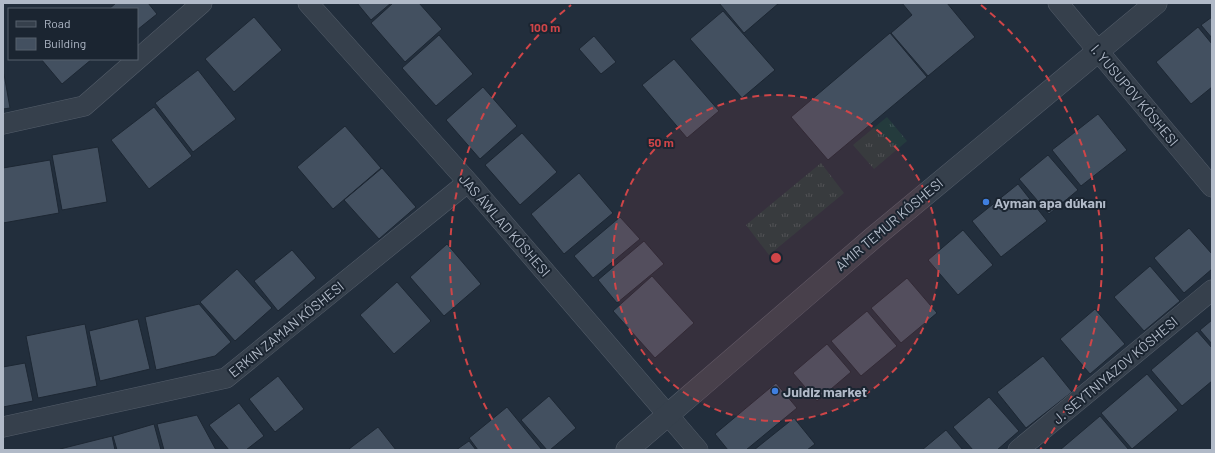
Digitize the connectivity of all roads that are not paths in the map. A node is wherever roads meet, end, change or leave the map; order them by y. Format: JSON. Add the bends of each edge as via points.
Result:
{"nodes":[{"id":1,"x":202,"y":3,"type":"edge"},
{"id":2,"x":308,"y":3,"type":"edge"},
{"id":3,"x":1058,"y":3,"type":"edge"},
{"id":4,"x":1156,"y":3,"type":"edge"},
{"id":5,"x":1099,"y":51,"type":"junction"},
{"id":6,"x":138,"y":59,"type":"edge"},
{"id":7,"x":137,"y":60,"type":"edge"},
{"id":8,"x":3,"y":124,"type":"edge"},
{"id":9,"x":468,"y":182,"type":"junction"},
{"id":10,"x":1212,"y":187,"type":"edge"},
{"id":11,"x":1212,"y":290,"type":"edge"},
{"id":12,"x":668,"y":415,"type":"junction"},
{"id":13,"x":3,"y":427,"type":"edge"},
{"id":14,"x":627,"y":450,"type":"edge"},
{"id":15,"x":698,"y":450,"type":"edge"},
{"id":16,"x":1018,"y":450,"type":"edge"}],
"edges":[{"from":1,"to":6,"type":"street"},
{"from":2,"to":9,"type":"street","name":"JAS ÁWLAD KÓSHESI"},
{"from":3,"to":5,"type":"street","name":"I. YUSUPOV KÓSHESI"},
{"from":4,"to":5,"type":"street","name":"AMIR TEMUR KÓSHESI"},
{"from":5,"to":10,"type":"street","name":"I. YUSUPOV KÓSHESI"},
{"from":5,"to":12,"type":"street","name":"AMIR TEMUR KÓSHESI","via":[[826,277]]},
{"from":7,"to":8,"type":"street","via":[[84,106]]},
{"from":9,"to":12,"type":"street","name":"JAS ÁWLAD KÓSHESI"},
{"from":9,"to":13,"type":"street","name":"ERKIN ZAMAN KÓSHESI","via":[[226,378]]},
{"from":11,"to":16,"type":"street","name":"J. SEYTNIYAZOV KÓSHESI"},
{"from":12,"to":14,"type":"street","name":"AMIR TEMUR KÓSHESI"},
{"from":12,"to":15,"type":"street","name":"JAS ÁWLAD KÓSHESI"}]}
